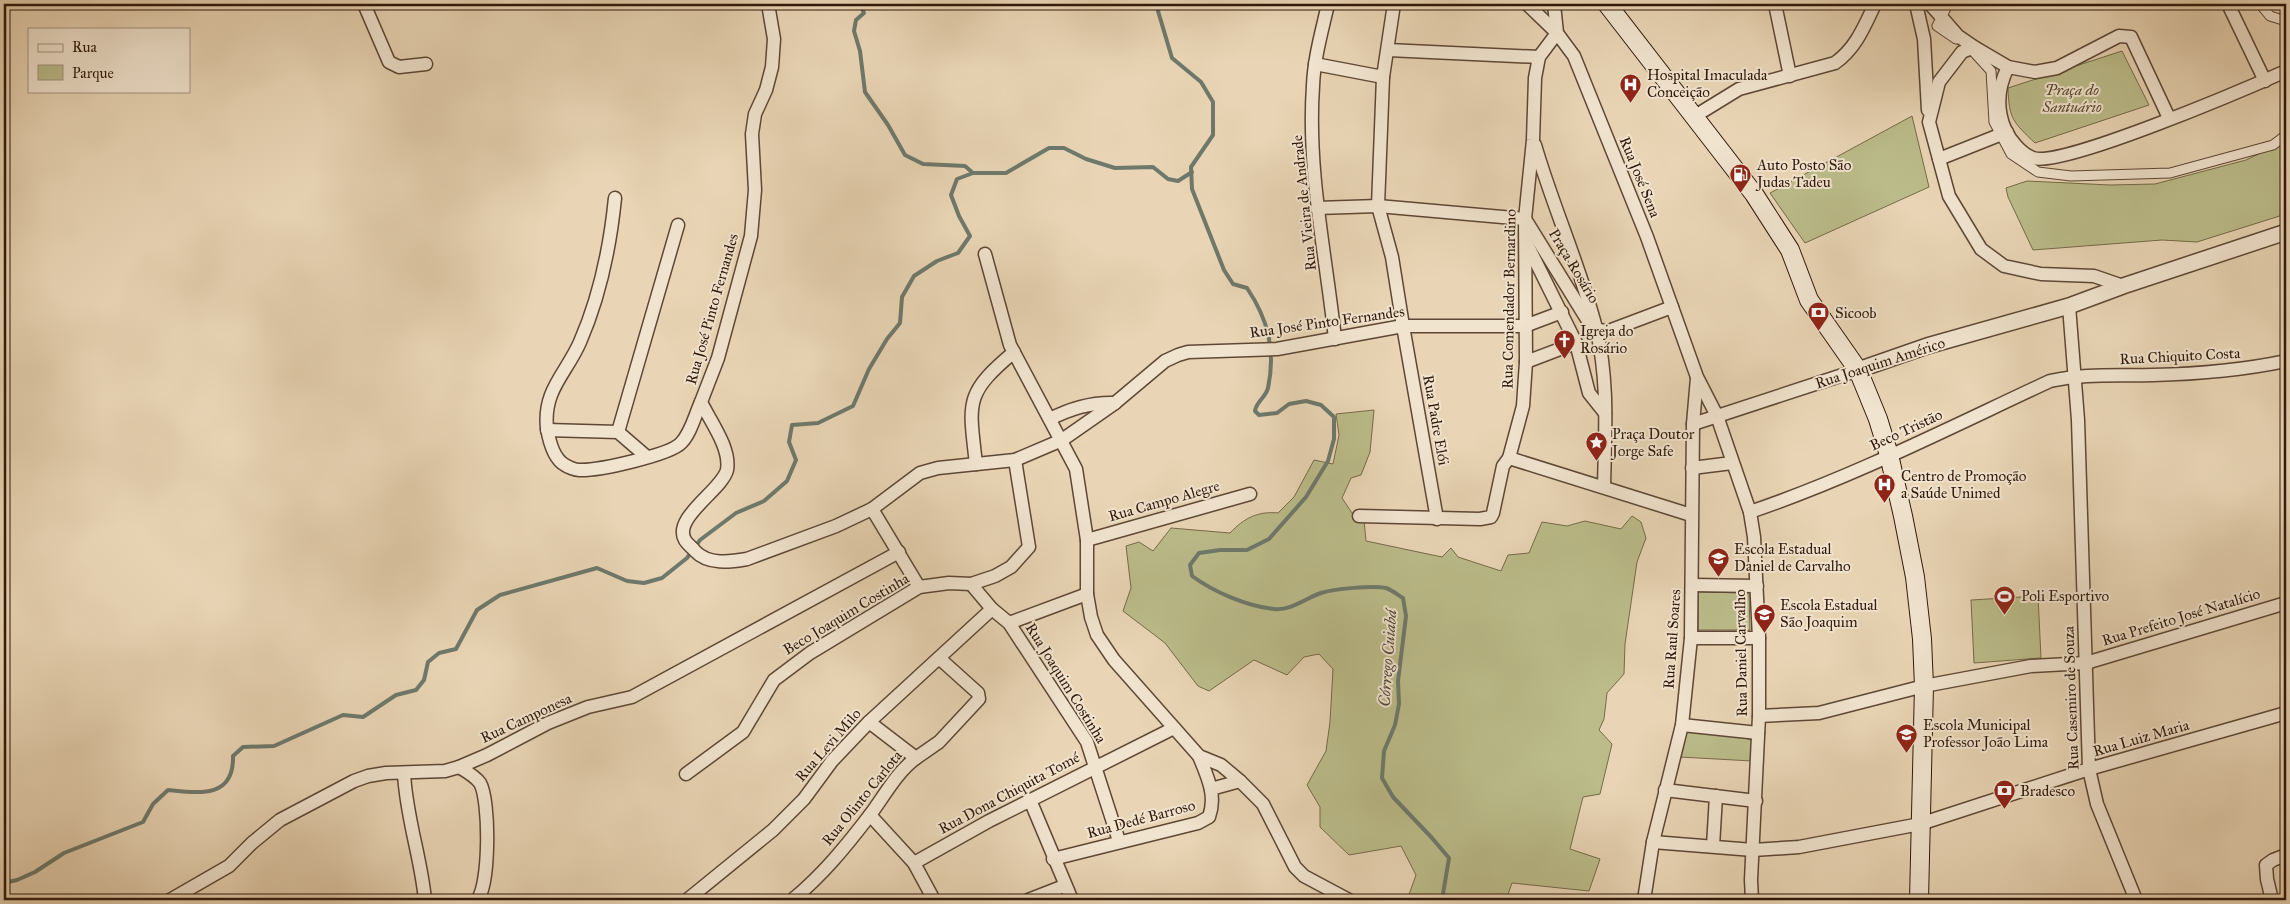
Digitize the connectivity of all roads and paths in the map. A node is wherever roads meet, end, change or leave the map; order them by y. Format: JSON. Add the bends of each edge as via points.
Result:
{"nodes":[{"id":1,"x":364,"y":4,"type":"edge"},
{"id":2,"x":768,"y":4,"type":"edge"},
{"id":3,"x":1328,"y":4,"type":"edge"},
{"id":4,"x":1394,"y":4,"type":"edge"},
{"id":5,"x":1527,"y":4,"type":"edge"},
{"id":6,"x":1554,"y":4,"type":"edge"},
{"id":7,"x":1607,"y":4,"type":"edge"},
{"id":8,"x":1775,"y":4,"type":"edge"},
{"id":9,"x":1875,"y":4,"type":"edge"},
{"id":10,"x":1916,"y":4,"type":"edge"},
{"id":11,"x":1930,"y":4,"type":"edge"},
{"id":12,"x":1948,"y":4,"type":"edge"},
{"id":13,"x":2228,"y":4,"type":"edge"},
{"id":14,"x":2260,"y":4,"type":"edge"},
{"id":15,"x":1942,"y":16,"type":"junction"},
{"id":16,"x":2286,"y":21,"type":"edge"},
{"id":17,"x":1557,"y":34,"type":"junction"},
{"id":18,"x":1972,"y":48,"type":"junction"},
{"id":19,"x":1388,"y":50,"type":"junction"},
{"id":20,"x":1539,"y":57,"type":"junction"},
{"id":21,"x":426,"y":64,"type":"dead end"},
{"id":22,"x":1315,"y":64,"type":"junction"},
{"id":23,"x":2008,"y":67,"type":"junction"},
{"id":24,"x":2286,"y":71,"type":"edge"},
{"id":25,"x":1790,"y":76,"type":"junction"},
{"id":26,"x":1383,"y":77,"type":"junction"},
{"id":27,"x":2265,"y":80,"type":"junction"},
{"id":28,"x":1695,"y":116,"type":"junction"},
{"id":29,"x":2169,"y":118,"type":"junction"},
{"id":30,"x":1929,"y":122,"type":"junction"},
{"id":31,"x":2004,"y":134,"type":"junction"},
{"id":32,"x":2286,"y":135,"type":"edge"},
{"id":33,"x":1533,"y":140,"type":"junction"},
{"id":34,"x":1939,"y":159,"type":"junction"},
{"id":35,"x":615,"y":198,"type":"dead end"},
{"id":36,"x":1378,"y":206,"type":"junction"},
{"id":37,"x":1317,"y":208,"type":"junction"},
{"id":38,"x":1525,"y":219,"type":"junction"},
{"id":39,"x":678,"y":225,"type":"dead end"},
{"id":40,"x":2286,"y":232,"type":"edge"},
{"id":41,"x":1525,"y":240,"type":"junction"},
{"id":42,"x":985,"y":254,"type":"dead end"},
{"id":43,"x":2123,"y":286,"type":"junction"},
{"id":44,"x":1672,"y":306,"type":"junction"},
{"id":45,"x":2069,"y":306,"type":"junction"},
{"id":46,"x":1562,"y":312,"type":"junction"},
{"id":47,"x":1403,"y":326,"type":"junction"},
{"id":48,"x":1525,"y":326,"type":"junction"},
{"id":49,"x":1596,"y":329,"type":"junction"},
{"id":50,"x":1335,"y":339,"type":"junction"},
{"id":51,"x":1576,"y":342,"type":"junction"},
{"id":52,"x":1014,"y":352,"type":"junction"},
{"id":53,"x":2286,"y":361,"type":"edge"},
{"id":54,"x":1526,"y":362,"type":"junction"},
{"id":55,"x":1858,"y":370,"type":"junction"},
{"id":56,"x":2074,"y":376,"type":"junction"},
{"id":57,"x":1697,"y":377,"type":"junction"},
{"id":58,"x":701,"y":402,"type":"junction"},
{"id":59,"x":1115,"y":403,"type":"junction"},
{"id":60,"x":1605,"y":413,"type":"junction"},
{"id":61,"x":1717,"y":416,"type":"junction"},
{"id":62,"x":1050,"y":419,"type":"junction"},
{"id":63,"x":1693,"y":424,"type":"junction"},
{"id":64,"x":548,"y":430,"type":"junction"},
{"id":65,"x":618,"y":432,"type":"junction"},
{"id":66,"x":1062,"y":440,"type":"junction"},
{"id":67,"x":1889,"y":456,"type":"junction"},
{"id":68,"x":647,"y":457,"type":"junction"},
{"id":69,"x":1510,"y":458,"type":"junction"},
{"id":70,"x":1015,"y":460,"type":"junction"},
{"id":71,"x":1732,"y":462,"type":"junction"},
{"id":72,"x":976,"y":464,"type":"junction"},
{"id":73,"x":1692,"y":468,"type":"junction"},
{"id":74,"x":1604,"y":487,"type":"junction"},
{"id":75,"x":1250,"y":494,"type":"dead end"},
{"id":76,"x":872,"y":509,"type":"junction"},
{"id":77,"x":1750,"y":512,"type":"junction"},
{"id":78,"x":1691,"y":515,"type":"junction"},
{"id":79,"x":1359,"y":516,"type":"dead end"},
{"id":80,"x":1437,"y":519,"type":"junction"},
{"id":81,"x":1087,"y":540,"type":"junction"},
{"id":82,"x":898,"y":552,"type":"junction"},
{"id":83,"x":971,"y":584,"type":"junction"},
{"id":84,"x":1692,"y":585,"type":"junction"},
{"id":85,"x":1757,"y":586,"type":"junction"},
{"id":86,"x":920,"y":588,"type":"junction"},
{"id":87,"x":1087,"y":594,"type":"junction"},
{"id":88,"x":2286,"y":594,"type":"edge"},
{"id":89,"x":2286,"y":603,"type":"edge"},
{"id":90,"x":2271,"y":606,"type":"junction"},
{"id":91,"x":992,"y":609,"type":"junction"},
{"id":92,"x":1009,"y":624,"type":"junction"},
{"id":93,"x":1691,"y":638,"type":"junction"},
{"id":94,"x":1759,"y":638,"type":"junction"},
{"id":95,"x":939,"y":658,"type":"junction"},
{"id":96,"x":2086,"y":663,"type":"junction"},
{"id":97,"x":1924,"y":686,"type":"junction"},
{"id":98,"x":2286,"y":713,"type":"edge"},
{"id":99,"x":1759,"y":716,"type":"junction"},
{"id":100,"x":869,"y":722,"type":"junction"},
{"id":101,"x":1682,"y":725,"type":"junction"},
{"id":102,"x":1174,"y":728,"type":"junction"},
{"id":103,"x":1758,"y":732,"type":"junction"},
{"id":104,"x":1199,"y":756,"type":"junction"},
{"id":105,"x":916,"y":758,"type":"junction"},
{"id":106,"x":1096,"y":766,"type":"junction"},
{"id":107,"x":459,"y":767,"type":"junction"},
{"id":108,"x":2089,"y":769,"type":"junction"},
{"id":109,"x":404,"y":773,"type":"junction"},
{"id":110,"x":686,"y":774,"type":"dead end"},
{"id":111,"x":1240,"y":781,"type":"junction"},
{"id":112,"x":1211,"y":789,"type":"junction"},
{"id":113,"x":1665,"y":790,"type":"junction"},
{"id":114,"x":1716,"y":796,"type":"junction"},
{"id":115,"x":1030,"y":800,"type":"junction"},
{"id":116,"x":1756,"y":801,"type":"junction"},
{"id":117,"x":870,"y":815,"type":"junction"},
{"id":118,"x":1920,"y":824,"type":"junction"},
{"id":119,"x":1119,"y":841,"type":"junction"},
{"id":120,"x":1653,"y":842,"type":"junction"},
{"id":121,"x":1713,"y":846,"type":"junction"},
{"id":122,"x":1753,"y":850,"type":"junction"},
{"id":123,"x":2286,"y":855,"type":"edge"},
{"id":124,"x":1053,"y":859,"type":"junction"},
{"id":125,"x":914,"y":863,"type":"junction"},
{"id":126,"x":1064,"y":886,"type":"junction"},
{"id":127,"x":170,"y":900,"type":"edge"},
{"id":128,"x":426,"y":900,"type":"edge"},
{"id":129,"x":477,"y":900,"type":"edge"},
{"id":130,"x":687,"y":900,"type":"edge"},
{"id":131,"x":792,"y":900,"type":"edge"},
{"id":132,"x":934,"y":900,"type":"edge"},
{"id":133,"x":1028,"y":900,"type":"edge"},
{"id":134,"x":1072,"y":900,"type":"edge"},
{"id":135,"x":1349,"y":900,"type":"edge"},
{"id":136,"x":1644,"y":900,"type":"edge"},
{"id":137,"x":1752,"y":900,"type":"edge"},
{"id":138,"x":1919,"y":900,"type":"edge"},
{"id":139,"x":2136,"y":900,"type":"edge"},
{"id":140,"x":2272,"y":900,"type":"edge"}],
"edges":[{"from":1,"to":21,"type":"street","via":[[390,62],[399,67]]},
{"from":2,"to":58,"type":"street","name":"Rua José Pinto Fernandes","via":[[774,39],[772,67],[755,114],[752,134],[755,190],[751,236],[718,358]]},
{"from":3,"to":22,"type":"street","name":"Rua Vieira de Andrade"},
{"from":4,"to":19,"type":"street","name":"Rua Padre Elói"},
{"from":5,"to":17,"type":"street","name":"Rua José Sena"},
{"from":6,"to":17,"type":"street"},
{"from":7,"to":28,"type":"main road"},
{"from":8,"to":25,"type":"street"},
{"from":9,"to":25,"type":"street","via":[[1847,54],[1835,63]]},
{"from":10,"to":30,"type":"street","via":[[1924,39]]},
{"from":11,"to":15,"type":"street"},
{"from":12,"to":15,"type":"street"},
{"from":13,"to":27,"type":"street"},
{"from":14,"to":16,"type":"street","via":[[2270,16]]},
{"from":15,"to":18,"type":"street"},
{"from":17,"to":20,"type":"street","name":"Rua Comendador Bernardino"},
{"from":17,"to":44,"type":"street","name":"Rua José Sena","via":[[1574,56]]},
{"from":18,"to":23,"type":"street"},
{"from":18,"to":30,"type":"street","via":[[1962,52],[1939,82]]},
{"from":18,"to":31,"type":"street","via":[[1991,71],[1994,122]]},
{"from":19,"to":20,"type":"street"},
{"from":19,"to":26,"type":"street","name":"Rua Padre Elói"},
{"from":20,"to":33,"type":"street","name":"Rua Comendador Bernardino"},
{"from":22,"to":26,"type":"street"},
{"from":22,"to":37,"type":"street","name":"Rua Vieira de Andrade","via":[[1312,132]]},
{"from":23,"to":29,"type":"street","via":[[2035,72],[2057,68],[2119,36],[2131,37]]},
{"from":23,"to":31,"type":"street","via":[[2000,82],[1999,102]]},
{"from":24,"to":27,"type":"street"},
{"from":25,"to":28,"type":"street","via":[[1739,89]]},
{"from":26,"to":36,"type":"street","name":"Rua Padre Elói"},
{"from":27,"to":29,"type":"street"},
{"from":28,"to":55,"type":"main road","via":[[1754,194],[1790,250],[1809,300]]},
{"from":29,"to":31,"type":"street","via":[[2091,149],[2046,160],[2033,158],[2018,149]]},
{"from":30,"to":34,"type":"street"},
{"from":31,"to":32,"type":"street","via":[[2011,154],[2038,172],[2071,176],[2170,173],[2273,145]]},
{"from":31,"to":34,"type":"street"},
{"from":33,"to":38,"type":"street","name":"Rua Comendador Bernardino"},
{"from":33,"to":49,"type":"street","name":"Rua Comendador Bernardino"},
{"from":34,"to":43,"type":"street","via":[[1949,196],[1981,249],[2004,266],[2040,274],[2094,276]]},
{"from":35,"to":64,"type":"street","via":[[602,281],[579,343],[552,389],[546,409]]},
{"from":36,"to":37,"type":"street"},
{"from":36,"to":38,"type":"street"},
{"from":36,"to":47,"type":"street","name":"Rua Padre Elói","via":[[1392,257]]},
{"from":37,"to":50,"type":"street","name":"Rua Vieira de Andrade"},
{"from":38,"to":41,"type":"street","name":"Rua Comendador Bernardino"},
{"from":38,"to":49,"type":"street","name":"Praça Rosário"},
{"from":39,"to":65,"type":"street"},
{"from":40,"to":43,"type":"street","name":"Rua Joaquim Américo"},
{"from":41,"to":46,"type":"street"},
{"from":41,"to":48,"type":"street","name":"Rua Comendador Bernardino"},
{"from":42,"to":52,"type":"street"},
{"from":43,"to":45,"type":"street","name":"Rua Joaquim Américo"},
{"from":44,"to":49,"type":"street","via":[[1611,330]]},
{"from":44,"to":57,"type":"street","name":"Rua José Sena"},
{"from":45,"to":55,"type":"street","name":"Rua Joaquim Américo","via":[[1927,346]]},
{"from":45,"to":56,"type":"street","name":"Rua Casemiro de Souza"},
{"from":46,"to":48,"type":"street"},
{"from":46,"to":51,"type":"street"},
{"from":47,"to":48,"type":"street","name":"Rua José Pinto Fernandes"},
{"from":47,"to":50,"type":"street","name":"Rua José Pinto Fernandes"},
{"from":47,"to":80,"type":"street","name":"Rua Padre Elói"},
{"from":48,"to":54,"type":"street","name":"Rua Comendador Bernardino"},
{"from":49,"to":60,"type":"street","name":"Rua Comendador Bernardino"},
{"from":50,"to":59,"type":"street","name":"Rua José Pinto Fernandes","via":[[1277,349],[1188,352],[1165,362]]},
{"from":51,"to":54,"type":"street"},
{"from":51,"to":60,"type":"street","via":[[1589,393]]},
{"from":52,"to":62,"type":"street"},
{"from":52,"to":72,"type":"street","via":[[988,374],[973,400],[970,417]]},
{"from":53,"to":56,"type":"street","name":"Rua Chiquito Costa","via":[[2254,368],[2154,375]]},
{"from":54,"to":69,"type":"street","name":"Rua Comendador Bernardino","via":[[1523,406]]},
{"from":55,"to":61,"type":"street","name":"Rua Joaquim Américo"},
{"from":55,"to":67,"type":"main road"},
{"from":56,"to":67,"type":"street","name":"Beco Tristão","via":[[2050,381]]},
{"from":56,"to":96,"type":"street","name":"Rua Casemiro de Souza"},
{"from":57,"to":61,"type":"street","name":"Rua Daniel Carvalho"},
{"from":57,"to":63,"type":"street","name":"Rua Raul Soares"},
{"from":58,"to":68,"type":"street","via":[[681,444]]},
{"from":58,"to":76,"type":"street","name":"Rua José Pinto Fernandes","via":[[727,462],[722,480],[685,523],[684,539],[698,554],[719,562],[747,559]]},
{"from":59,"to":62,"type":"street","via":[[1084,405]]},
{"from":59,"to":66,"type":"street","name":"Rua José Pinto Fernandes"},
{"from":60,"to":74,"type":"street","name":"Rua Comendador Bernardino"},
{"from":61,"to":63,"type":"street","name":"Rua Joaquim Américo"},
{"from":61,"to":71,"type":"street","name":"Rua Daniel Carvalho"},
{"from":62,"to":66,"type":"street"},
{"from":63,"to":73,"type":"street","name":"Rua Raul Soares"},
{"from":64,"to":65,"type":"street"},
{"from":64,"to":68,"type":"street","via":[[552,448],[563,465],[578,470],[614,466]]},
{"from":65,"to":68,"type":"street"},
{"from":66,"to":70,"type":"street","name":"Rua José Pinto Fernandes"},
{"from":66,"to":81,"type":"street","via":[[1076,469]]},
{"from":67,"to":77,"type":"street","name":"Beco Tristão"},
{"from":67,"to":97,"type":"main road","via":[[1915,577]]},
{"from":69,"to":74,"type":"street"},
{"from":69,"to":80,"type":"street","name":"Rua Comendador Bernardino","via":[[1503,466],[1494,513],[1490,517]]},
{"from":70,"to":72,"type":"street","name":"Rua José Pinto Fernandes"},
{"from":70,"to":83,"type":"street","name":"Beco Joaquim Costinha","via":[[1029,548],[1011,567]]},
{"from":71,"to":73,"type":"street"},
{"from":71,"to":77,"type":"street","name":"Rua Daniel Carvalho"},
{"from":72,"to":76,"type":"street","name":"Rua José Pinto Fernandes","via":[[920,473]]},
{"from":73,"to":78,"type":"street","name":"Rua Raul Soares"},
{"from":74,"to":78,"type":"street"},
{"from":75,"to":81,"type":"street","name":"Rua Campo Alegre"},
{"from":76,"to":82,"type":"street"},
{"from":77,"to":85,"type":"street","name":"Rua Daniel Carvalho"},
{"from":78,"to":84,"type":"street","name":"Rua Raul Soares"},
{"from":79,"to":80,"type":"street"},
{"from":81,"to":87,"type":"street"},
{"from":82,"to":86,"type":"street"},
{"from":82,"to":107,"type":"street","name":"Rua Camponesa","via":[[632,697],[588,707],[548,723]]},
{"from":83,"to":86,"type":"street","name":"Beco Joaquim Costinha","via":[[950,583]]},
{"from":83,"to":91,"type":"street","name":"Rua Joaquim Costinha"},
{"from":84,"to":85,"type":"street"},
{"from":84,"to":93,"type":"street","name":"Rua Raul Soares"},
{"from":85,"to":94,"type":"street","name":"Rua Daniel Carvalho"},
{"from":86,"to":110,"type":"street","name":"Beco Joaquim Costinha","via":[[862,620],[785,670],[765,692],[743,732]]},
{"from":87,"to":92,"type":"street"},
{"from":87,"to":102,"type":"street","via":[[1090,617],[1097,635],[1114,660]]},
{"from":88,"to":90,"type":"street"},
{"from":89,"to":90,"type":"street","name":"Rua Prefeito José Natalício"},
{"from":90,"to":96,"type":"street","name":"Rua Prefeito José Natalício"},
{"from":91,"to":92,"type":"street","name":"Rua Joaquim Costinha"},
{"from":91,"to":95,"type":"street","name":"Rua Levi Milo"},
{"from":92,"to":106,"type":"street","name":"Rua Joaquim Costinha","via":[[1087,742]]},
{"from":93,"to":94,"type":"street"},
{"from":93,"to":101,"type":"street","name":"Rua Raul Soares"},
{"from":94,"to":99,"type":"street","name":"Rua Daniel Carvalho"},
{"from":95,"to":100,"type":"street","name":"Rua Levi Milo"},
{"from":95,"to":105,"type":"street","via":[[978,692],[979,699],[939,742]]},
{"from":96,"to":97,"type":"street","name":"Rua Prefeito José Natalício","via":[[2031,666]]},
{"from":96,"to":108,"type":"street","name":"Rua Casemiro de Souza"},
{"from":97,"to":99,"type":"street","name":"Rua Prefeito José Natalício","via":[[1819,713]]},
{"from":97,"to":118,"type":"main road"},
{"from":98,"to":108,"type":"street","name":"Rua Luiz Maria"},
{"from":99,"to":103,"type":"street","name":"Rua Daniel Carvalho"},
{"from":100,"to":105,"type":"street","name":"Rua Olinto Carlota"},
{"from":100,"to":130,"type":"street","name":"Rua Levi Milo","via":[[779,824]]},
{"from":101,"to":103,"type":"street"},
{"from":101,"to":113,"type":"street","name":"Rua Raul Soares"},
{"from":102,"to":104,"type":"street"},
{"from":102,"to":106,"type":"street","name":"Rua Dona Chiquita Tomé"},
{"from":103,"to":116,"type":"street","name":"Rua Daniel Carvalho"},
{"from":104,"to":111,"type":"street","via":[[1221,765]]},
{"from":104,"to":112,"type":"street","name":"Rua Dedé Barroso"},
{"from":105,"to":117,"type":"street","name":"Rua Olinto Carlota"},
{"from":106,"to":115,"type":"street","name":"Rua Dona Chiquita Tomé"},
{"from":106,"to":119,"type":"street","name":"Rua Joaquim Costinha"},
{"from":107,"to":109,"type":"street","name":"Rua Camponesa"},
{"from":107,"to":129,"type":"street","via":[[479,782],[485,795],[487,847],[483,888]]},
{"from":108,"to":118,"type":"street","name":"Rua Luiz Maria"},
{"from":108,"to":139,"type":"street","name":"Rua Casemiro de Souza","via":[[2097,804]]},
{"from":109,"to":127,"type":"street","name":"Rua Camponesa","via":[[377,774],[354,781],[280,820],[229,866]]},
{"from":109,"to":128,"type":"street","via":[[407,805]]},
{"from":111,"to":112,"type":"street","name":"Rua Dedé Barroso"},
{"from":111,"to":135,"type":"street","via":[[1263,804],[1295,867],[1304,876]]},
{"from":112,"to":119,"type":"street","name":"Rua Dedé Barroso","via":[[1213,805],[1209,817],[1198,823]]},
{"from":113,"to":114,"type":"street"},
{"from":113,"to":120,"type":"street","name":"Rua Raul Soares"},
{"from":114,"to":116,"type":"street"},
{"from":114,"to":121,"type":"street"},
{"from":115,"to":124,"type":"street"},
{"from":115,"to":125,"type":"street","name":"Rua Dona Chiquita Tomé"},
{"from":116,"to":122,"type":"street","name":"Rua Daniel Carvalho"},
{"from":117,"to":125,"type":"street"},
{"from":117,"to":131,"type":"street","name":"Rua Olinto Carlota","via":[[832,861]]},
{"from":118,"to":122,"type":"street","name":"Rua Luiz Maria","via":[[1799,847]]},
{"from":118,"to":138,"type":"main road"},
{"from":119,"to":124,"type":"street","name":"Rua Dedé Barroso"},
{"from":120,"to":121,"type":"street","name":"Rua Luiz Maria"},
{"from":120,"to":136,"type":"street","name":"Rua Raul Soares"},
{"from":121,"to":122,"type":"street","name":"Rua Luiz Maria"},
{"from":122,"to":137,"type":"street","name":"Rua Daniel Carvalho"},
{"from":123,"to":140,"type":"street","via":[[2266,865]]},
{"from":124,"to":126,"type":"street"},
{"from":125,"to":132,"type":"street"},
{"from":126,"to":133,"type":"street"},
{"from":126,"to":134,"type":"street"}]}
